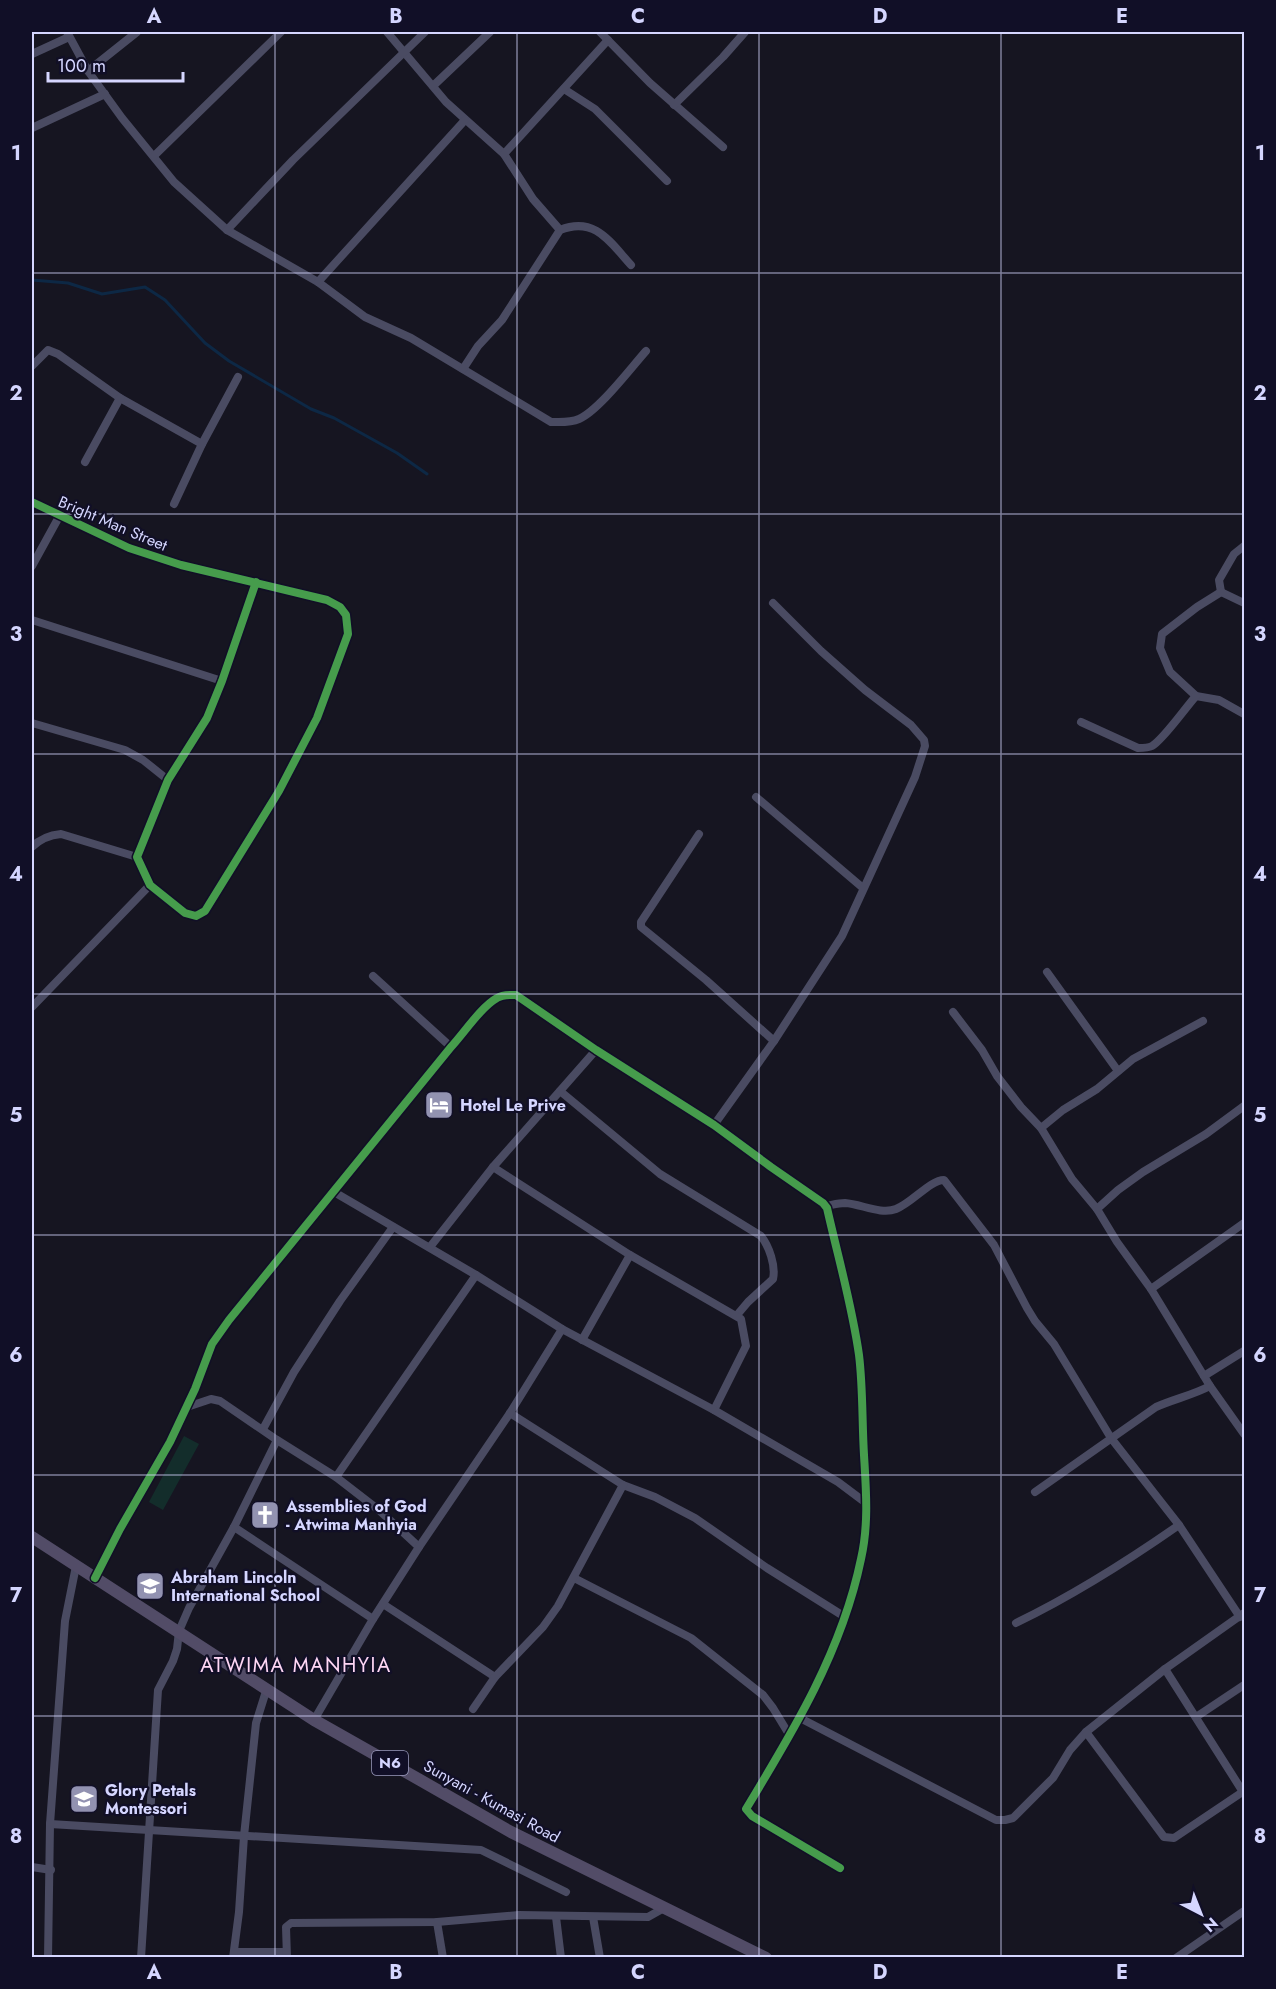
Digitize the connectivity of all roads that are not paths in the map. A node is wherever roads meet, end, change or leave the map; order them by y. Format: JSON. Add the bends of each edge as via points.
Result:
{"nodes":[{"id":1,"x":136,"y":32,"type":"edge"},
{"id":2,"x":281,"y":32,"type":"edge"},
{"id":3,"x":387,"y":32,"type":"edge"},
{"id":4,"x":425,"y":32,"type":"edge"},
{"id":5,"x":490,"y":32,"type":"edge"},
{"id":6,"x":600,"y":32,"type":"edge"},
{"id":7,"x":745,"y":32,"type":"edge"},
{"id":8,"x":68,"y":34,"type":"edge"},
{"id":9,"x":608,"y":40,"type":"junction"},
{"id":10,"x":404,"y":51,"type":"junction"},
{"id":11,"x":32,"y":54,"type":"edge"},
{"id":12,"x":88,"y":71,"type":"junction"},
{"id":13,"x":433,"y":86,"type":"junction"},
{"id":14,"x":564,"y":89,"type":"junction"},
{"id":15,"x":105,"y":94,"type":"junction"},
{"id":16,"x":674,"y":105,"type":"junction"},
{"id":17,"x":465,"y":120,"type":"junction"},
{"id":18,"x":32,"y":128,"type":"edge"},
{"id":19,"x":723,"y":147,"type":"dead end"},
{"id":20,"x":504,"y":154,"type":"junction"},
{"id":21,"x":153,"y":156,"type":"junction"},
{"id":22,"x":667,"y":181,"type":"dead end"},
{"id":23,"x":227,"y":230,"type":"junction"},
{"id":24,"x":561,"y":230,"type":"junction"},
{"id":25,"x":631,"y":265,"type":"dead end"},
{"id":26,"x":318,"y":282,"type":"junction"},
{"id":27,"x":646,"y":351,"type":"dead end"},
{"id":28,"x":32,"y":366,"type":"edge"},
{"id":29,"x":463,"y":369,"type":"junction"},
{"id":30,"x":238,"y":377,"type":"dead end"},
{"id":31,"x":120,"y":398,"type":"junction"},
{"id":32,"x":202,"y":444,"type":"junction"},
{"id":33,"x":85,"y":462,"type":"dead end"},
{"id":34,"x":32,"y":502,"type":"edge"},
{"id":35,"x":174,"y":504,"type":"dead end"},
{"id":36,"x":60,"y":515,"type":"junction"},
{"id":37,"x":1245,"y":546,"type":"edge"},
{"id":38,"x":32,"y":566,"type":"edge"},
{"id":39,"x":256,"y":582,"type":"junction"},
{"id":40,"x":1221,"y":592,"type":"junction"},
{"id":41,"x":773,"y":603,"type":"dead end"},
{"id":42,"x":1245,"y":603,"type":"edge"},
{"id":43,"x":32,"y":620,"type":"edge"},
{"id":44,"x":222,"y":681,"type":"junction"},
{"id":45,"x":1196,"y":696,"type":"junction"},
{"id":46,"x":1245,"y":714,"type":"edge"},
{"id":47,"x":1081,"y":722,"type":"dead end"},
{"id":48,"x":32,"y":723,"type":"edge"},
{"id":49,"x":168,"y":780,"type":"junction"},
{"id":50,"x":756,"y":797,"type":"dead end"},
{"id":51,"x":699,"y":834,"type":"dead end"},
{"id":52,"x":33,"y":841,"type":"edge"},
{"id":53,"x":137,"y":857,"type":"junction"},
{"id":54,"x":150,"y":885,"type":"junction"},
{"id":55,"x":863,"y":888,"type":"junction"},
{"id":56,"x":1047,"y":972,"type":"dead end"},
{"id":57,"x":373,"y":976,"type":"dead end"},
{"id":58,"x":32,"y":1007,"type":"edge"},
{"id":59,"x":953,"y":1012,"type":"dead end"},
{"id":60,"x":1203,"y":1021,"type":"dead end"},
{"id":61,"x":774,"y":1041,"type":"junction"},
{"id":62,"x":451,"y":1047,"type":"junction"},
{"id":63,"x":596,"y":1050,"type":"junction"},
{"id":64,"x":1118,"y":1071,"type":"junction"},
{"id":65,"x":560,"y":1091,"type":"junction"},
{"id":66,"x":1245,"y":1106,"type":"edge"},
{"id":67,"x":714,"y":1125,"type":"junction"},
{"id":68,"x":1041,"y":1128,"type":"junction"},
{"id":69,"x":493,"y":1167,"type":"junction"},
{"id":70,"x":334,"y":1192,"type":"junction"},
{"id":71,"x":826,"y":1206,"type":"junction"},
{"id":72,"x":1097,"y":1209,"type":"junction"},
{"id":73,"x":1245,"y":1223,"type":"edge"},
{"id":74,"x":393,"y":1227,"type":"junction"},
{"id":75,"x":429,"y":1247,"type":"junction"},
{"id":76,"x":630,"y":1255,"type":"junction"},
{"id":77,"x":476,"y":1275,"type":"junction"},
{"id":78,"x":1151,"y":1289,"type":"junction"},
{"id":79,"x":737,"y":1315,"type":"junction"},
{"id":80,"x":562,"y":1329,"type":"junction"},
{"id":81,"x":582,"y":1340,"type":"junction"},
{"id":82,"x":1245,"y":1351,"type":"edge"},
{"id":83,"x":1204,"y":1376,"type":"junction"},
{"id":84,"x":1210,"y":1386,"type":"junction"},
{"id":85,"x":187,"y":1407,"type":"junction"},
{"id":86,"x":714,"y":1410,"type":"junction"},
{"id":87,"x":510,"y":1413,"type":"junction"},
{"id":88,"x":263,"y":1429,"type":"junction"},
{"id":89,"x":1245,"y":1434,"type":"edge"},
{"id":90,"x":1111,"y":1438,"type":"junction"},
{"id":91,"x":277,"y":1440,"type":"junction"},
{"id":92,"x":336,"y":1478,"type":"junction"},
{"id":93,"x":623,"y":1485,"type":"junction"},
{"id":94,"x":1035,"y":1492,"type":"dead end"},
{"id":95,"x":867,"y":1503,"type":"junction"},
{"id":96,"x":1179,"y":1525,"type":"junction"},
{"id":97,"x":234,"y":1527,"type":"junction"},
{"id":98,"x":32,"y":1538,"type":"edge"},
{"id":99,"x":419,"y":1547,"type":"junction"},
{"id":100,"x":76,"y":1566,"type":"junction"},
{"id":101,"x":94,"y":1578,"type":"junction"},
{"id":102,"x":574,"y":1578,"type":"junction"},
{"id":103,"x":383,"y":1604,"type":"junction"},
{"id":104,"x":1242,"y":1615,"type":"edge"},
{"id":105,"x":845,"y":1617,"type":"junction"},
{"id":106,"x":373,"y":1620,"type":"junction"},
{"id":107,"x":1016,"y":1623,"type":"dead end"},
{"id":108,"x":179,"y":1631,"type":"junction"},
{"id":109,"x":1165,"y":1669,"type":"junction"},
{"id":110,"x":495,"y":1677,"type":"junction"},
{"id":111,"x":1245,"y":1684,"type":"edge"},
{"id":112,"x":267,"y":1688,"type":"junction"},
{"id":113,"x":473,"y":1709,"type":"dead end"},
{"id":114,"x":1196,"y":1717,"type":"junction"},
{"id":115,"x":800,"y":1718,"type":"junction"},
{"id":116,"x":314,"y":1720,"type":"junction"},
{"id":117,"x":1086,"y":1732,"type":"junction"},
{"id":118,"x":790,"y":1736,"type":"junction"},
{"id":119,"x":1244,"y":1791,"type":"edge"},
{"id":120,"x":50,"y":1824,"type":"junction"},
{"id":121,"x":150,"y":1830,"type":"junction"},
{"id":122,"x":243,"y":1836,"type":"junction"},
{"id":123,"x":32,"y":1867,"type":"edge"},
{"id":124,"x":840,"y":1868,"type":"dead end"},
{"id":125,"x":51,"y":1870,"type":"junction"},
{"id":126,"x":566,"y":1892,"type":"dead end"},
{"id":127,"x":664,"y":1908,"type":"junction"},
{"id":128,"x":1245,"y":1911,"type":"edge"},
{"id":129,"x":556,"y":1917,"type":"junction"},
{"id":130,"x":593,"y":1917,"type":"junction"},
{"id":131,"x":437,"y":1922,"type":"junction"},
{"id":132,"x":234,"y":1955,"type":"edge"},
{"id":133,"x":286,"y":1955,"type":"edge"},
{"id":134,"x":48,"y":1958,"type":"edge"},
{"id":135,"x":141,"y":1958,"type":"edge"},
{"id":136,"x":443,"y":1958,"type":"edge"},
{"id":137,"x":561,"y":1958,"type":"edge"},
{"id":138,"x":600,"y":1958,"type":"edge"},
{"id":139,"x":766,"y":1958,"type":"edge"},
{"id":140,"x":1176,"y":1958,"type":"edge"}],
"edges":[{"from":1,"to":12,"type":"street"},
{"from":2,"to":21,"type":"street"},
{"from":3,"to":10,"type":"street"},
{"from":4,"to":10,"type":"street"},
{"from":5,"to":13,"type":"street"},
{"from":6,"to":9,"type":"street"},
{"from":7,"to":16,"type":"street"},
{"from":8,"to":11,"type":"street"},
{"from":8,"to":12,"type":"street"},
{"from":9,"to":14,"type":"street"},
{"from":9,"to":16,"type":"street"},
{"from":10,"to":13,"type":"street"},
{"from":10,"to":23,"type":"street"},
{"from":12,"to":15,"type":"street"},
{"from":13,"to":17,"type":"street"},
{"from":14,"to":20,"type":"street"},
{"from":14,"to":22,"type":"street","via":[[595,110]]},
{"from":15,"to":18,"type":"street"},
{"from":15,"to":21,"type":"street"},
{"from":16,"to":19,"type":"street"},
{"from":17,"to":20,"type":"street"},
{"from":17,"to":26,"type":"street"},
{"from":20,"to":24,"type":"street","via":[[533,199]]},
{"from":21,"to":23,"type":"street","via":[[174,182]]},
{"from":23,"to":26,"type":"street"},
{"from":24,"to":25,"type":"street","via":[[574,225],[588,226],[606,238]]},
{"from":24,"to":29,"type":"street","via":[[502,320]]},
{"from":26,"to":29,"type":"street","via":[[365,317],[411,338]]},
{"from":27,"to":29,"type":"street","via":[[592,410],[567,422],[551,422]]},
{"from":28,"to":31,"type":"street","via":[[48,350]]},
{"from":30,"to":32,"type":"street"},
{"from":31,"to":32,"type":"street"},
{"from":31,"to":33,"type":"street"},
{"from":32,"to":35,"type":"street"},
{"from":34,"to":36,"type":"street","name":"Bright Man Street"},
{"from":36,"to":38,"type":"street"},
{"from":36,"to":39,"type":"street","name":"Bright Man Street","via":[[139,551]]},
{"from":37,"to":40,"type":"street","via":[[1234,555],[1219,580]]},
{"from":39,"to":44,"type":"street"},
{"from":39,"to":54,"type":"street","name":"Bright Man Street","via":[[327,600],[340,607],[346,615],[348,634],[317,718],[279,791],[205,911],[185,914]]},
{"from":40,"to":42,"type":"street"},
{"from":40,"to":45,"type":"street","via":[[1162,634],[1160,648],[1170,672]]},
{"from":41,"to":55,"type":"street","via":[[821,651],[924,740],[924,753],[915,777]]},
{"from":43,"to":44,"type":"street"},
{"from":44,"to":49,"type":"street","via":[[207,718]]},
{"from":45,"to":46,"type":"street","via":[[1219,700]]},
{"from":45,"to":47,"type":"street","via":[[1160,738],[1144,748]]},
{"from":48,"to":49,"type":"street","via":[[125,750]]},
{"from":49,"to":53,"type":"street"},
{"from":50,"to":55,"type":"street"},
{"from":51,"to":61,"type":"street","via":[[641,927]]},
{"from":52,"to":53,"type":"street","via":[[61,834]]},
{"from":53,"to":54,"type":"street"},
{"from":54,"to":58,"type":"street"},
{"from":55,"to":61,"type":"street","via":[[842,936]]},
{"from":56,"to":64,"type":"street"},
{"from":57,"to":62,"type":"street"},
{"from":59,"to":68,"type":"street","via":[[997,1076]]},
{"from":60,"to":64,"type":"street","via":[[1144,1052]]},
{"from":61,"to":67,"type":"street"},
{"from":62,"to":63,"type":"street","via":[[487,1006],[506,995],[516,996]]},
{"from":62,"to":70,"type":"street"},
{"from":63,"to":65,"type":"street"},
{"from":63,"to":67,"type":"street"},
{"from":64,"to":68,"type":"street"},
{"from":65,"to":69,"type":"street"},
{"from":65,"to":79,"type":"street","via":[[660,1174],[761,1236],[768,1246],[773,1279]]},
{"from":66,"to":72,"type":"street","via":[[1143,1172]]},
{"from":67,"to":71,"type":"street"},
{"from":68,"to":72,"type":"street","via":[[1072,1179]]},
{"from":69,"to":75,"type":"street"},
{"from":69,"to":76,"type":"street"},
{"from":70,"to":74,"type":"street"},
{"from":70,"to":85,"type":"street","via":[[212,1344]]},
{"from":71,"to":90,"type":"street","via":[[845,1203],[894,1210],[944,1180],[994,1245],[1027,1308],[1054,1344]]},
{"from":71,"to":95,"type":"street","via":[[859,1356]]},
{"from":72,"to":78,"type":"street"},
{"from":73,"to":78,"type":"street"},
{"from":74,"to":75,"type":"street"},
{"from":74,"to":88,"type":"street","via":[[294,1372]]},
{"from":75,"to":77,"type":"street"},
{"from":76,"to":79,"type":"street"},
{"from":76,"to":81,"type":"street"},
{"from":77,"to":80,"type":"street"},
{"from":77,"to":92,"type":"street"},
{"from":78,"to":83,"type":"street"},
{"from":79,"to":86,"type":"street","via":[[744,1327],[746,1346]]},
{"from":80,"to":81,"type":"street"},
{"from":80,"to":87,"type":"street"},
{"from":81,"to":86,"type":"street"},
{"from":82,"to":83,"type":"street"},
{"from":83,"to":84,"type":"street"},
{"from":84,"to":89,"type":"street"},
{"from":84,"to":90,"type":"street","via":[[1156,1407]]},
{"from":85,"to":88,"type":"street","via":[[211,1399],[220,1401]]},
{"from":85,"to":101,"type":"street"},
{"from":86,"to":95,"type":"street"},
{"from":87,"to":93,"type":"street"},
{"from":87,"to":99,"type":"street"},
{"from":88,"to":91,"type":"street"},
{"from":90,"to":94,"type":"street"},
{"from":90,"to":96,"type":"street"},
{"from":91,"to":92,"type":"street"},
{"from":91,"to":97,"type":"street"},
{"from":92,"to":99,"type":"street"},
{"from":93,"to":102,"type":"street"},
{"from":93,"to":105,"type":"street","via":[[695,1518]]},
{"from":95,"to":105,"type":"street","via":[[862,1558]]},
{"from":96,"to":104,"type":"street"},
{"from":96,"to":107,"type":"street","via":[[1115,1569]]},
{"from":97,"to":106,"type":"street"},
{"from":97,"to":108,"type":"street"},
{"from":98,"to":100,"type":"main road","name":"Sunyani - Kumasi Road","number":"N6"},
{"from":99,"to":103,"type":"street"},
{"from":100,"to":101,"type":"main road","name":"Sunyani - Kumasi Road","number":"N6"},
{"from":100,"to":120,"type":"street","via":[[65,1621]]},
{"from":101,"to":108,"type":"main road","name":"Sunyani - Kumasi Road","number":"N6"},
{"from":102,"to":110,"type":"street","via":[[543,1628]]},
{"from":102,"to":118,"type":"street","via":[[691,1638],[763,1695]]},
{"from":103,"to":106,"type":"street"},
{"from":103,"to":110,"type":"street"},
{"from":104,"to":109,"type":"street"},
{"from":105,"to":115,"type":"street"},
{"from":106,"to":116,"type":"street"},
{"from":108,"to":112,"type":"main road","name":"Sunyani - Kumasi Road","number":"N6"},
{"from":108,"to":121,"type":"street","via":[[173,1661],[158,1690]]},
{"from":109,"to":114,"type":"street"},
{"from":109,"to":117,"type":"street"},
{"from":110,"to":113,"type":"street"},
{"from":111,"to":114,"type":"street"},
{"from":112,"to":116,"type":"main road","name":"Sunyani - Kumasi Road","number":"N6"},
{"from":112,"to":122,"type":"street","via":[[256,1723]]},
{"from":114,"to":119,"type":"street"},
{"from":115,"to":117,"type":"street","via":[[996,1820],[1012,1818],[1053,1779]]},
{"from":115,"to":118,"type":"street"},
{"from":116,"to":127,"type":"main road","name":"Sunyani - Kumasi Road","number":"N6","via":[[511,1832]]},
{"from":117,"to":119,"type":"street","via":[[1164,1837],[1174,1838]]},
{"from":118,"to":124,"type":"street","via":[[746,1809]]},
{"from":120,"to":121,"type":"street"},
{"from":120,"to":125,"type":"street"},
{"from":121,"to":122,"type":"street"},
{"from":121,"to":135,"type":"street"},
{"from":122,"to":126,"type":"street","via":[[481,1850]]},
{"from":122,"to":132,"type":"street"},
{"from":123,"to":125,"type":"street"},
{"from":125,"to":134,"type":"street"},
{"from":127,"to":130,"type":"street","via":[[648,1917]]},
{"from":127,"to":139,"type":"main road","name":"Sunyani - Kumasi Road","number":"N6"},
{"from":128,"to":140,"type":"street"},
{"from":129,"to":130,"type":"street"},
{"from":129,"to":131,"type":"street","via":[[519,1915]]},
{"from":129,"to":137,"type":"street"},
{"from":130,"to":138,"type":"street"},
{"from":131,"to":133,"type":"street","via":[[291,1923],[286,1927]]},
{"from":131,"to":136,"type":"street"},
{"from":132,"to":133,"type":"street"}]}
